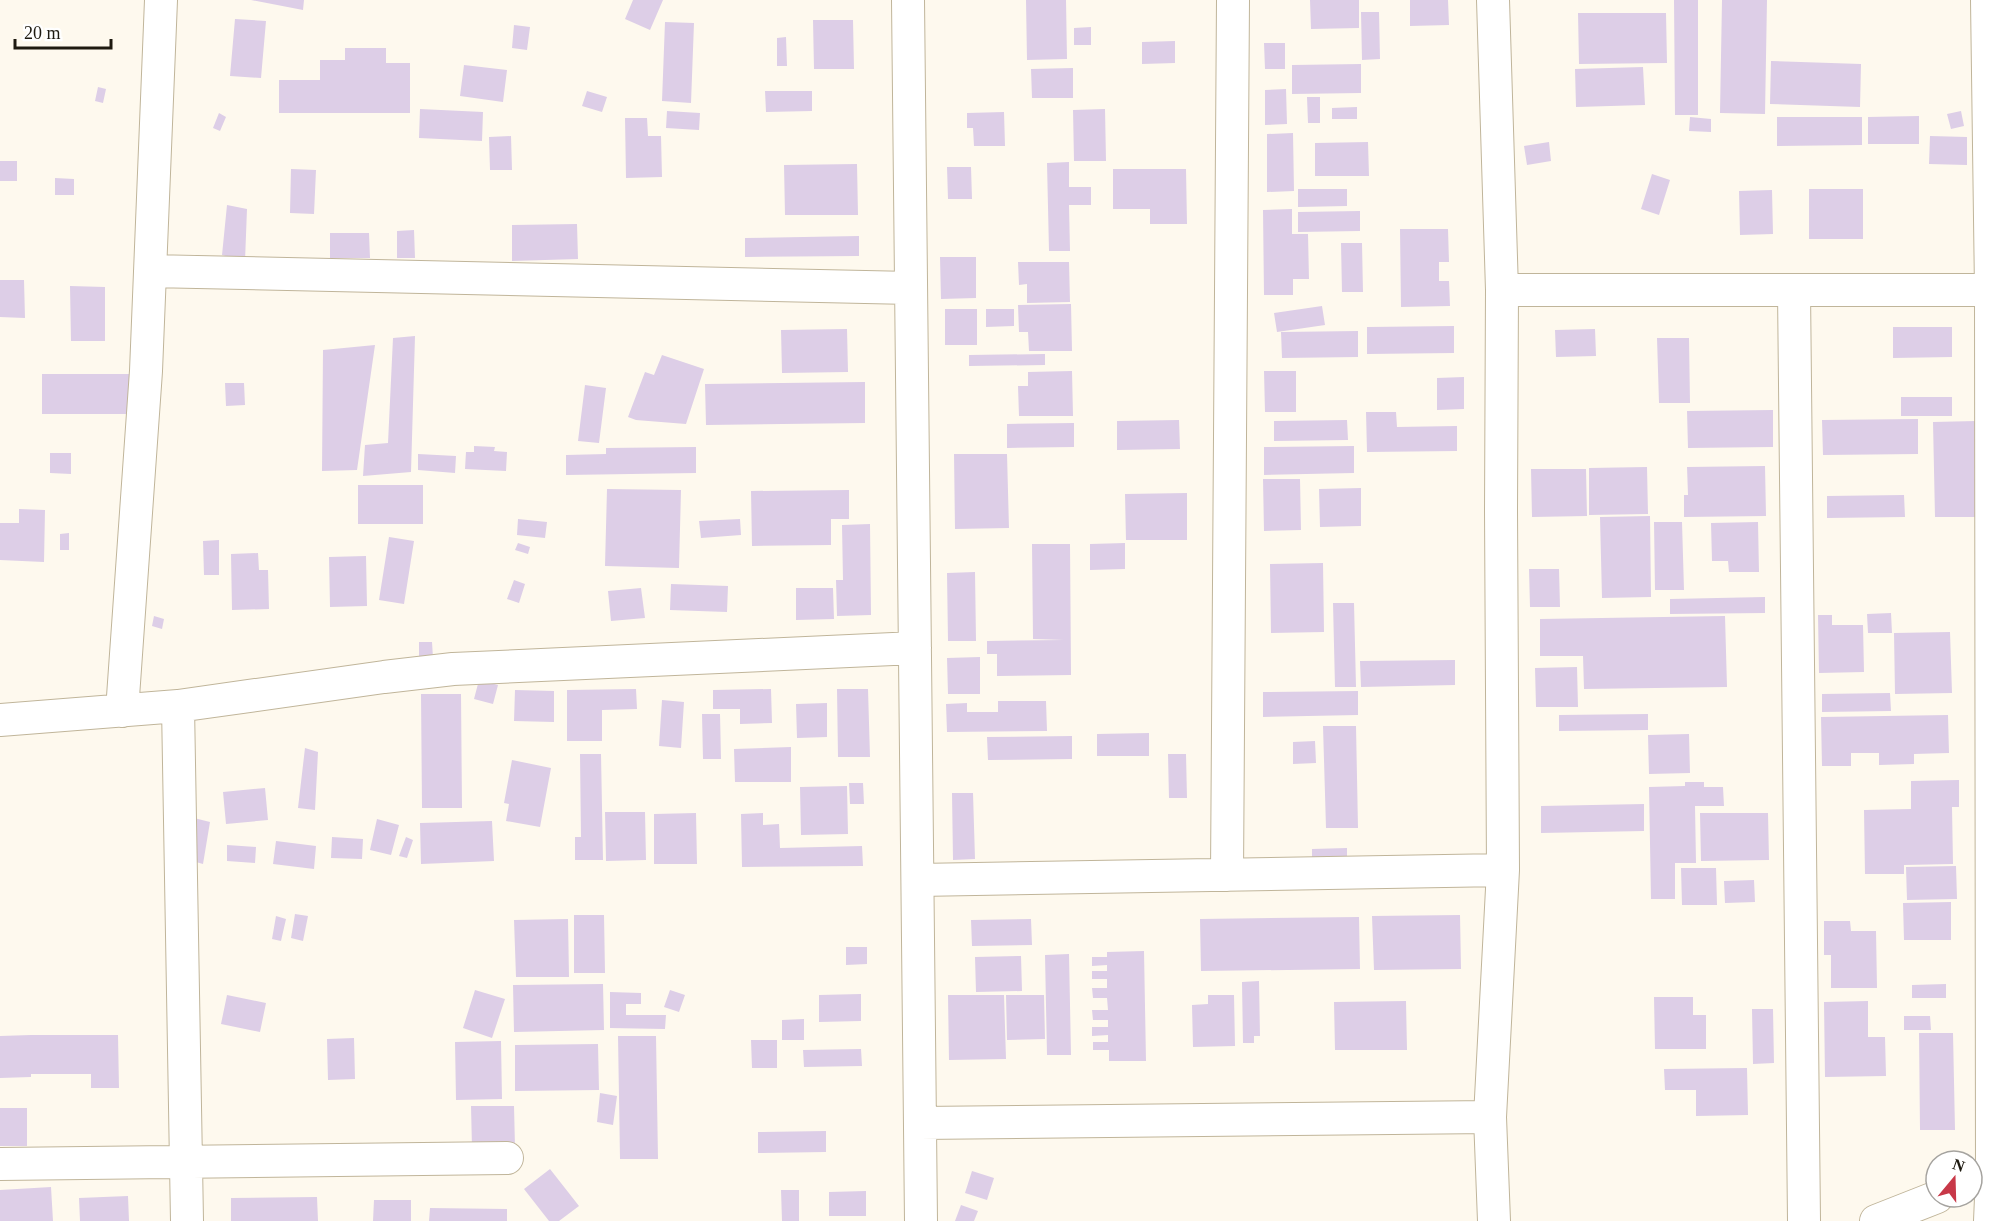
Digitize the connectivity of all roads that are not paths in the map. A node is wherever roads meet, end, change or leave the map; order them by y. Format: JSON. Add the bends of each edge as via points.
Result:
{"nodes":[{"id":1,"x":160,"y":0,"type":"edge"},
{"id":2,"x":908,"y":0,"type":"edge"},
{"id":3,"x":1233,"y":0,"type":"edge"},
{"id":4,"x":1493,"y":0,"type":"edge"},
{"id":5,"x":1987,"y":0,"type":"edge"},
{"id":6,"x":150,"y":271,"type":"junction"},
{"id":7,"x":911,"y":288,"type":"junction"},
{"id":8,"x":1502,"y":290,"type":"junction"},
{"id":9,"x":1994,"y":290,"type":"edge"},
{"id":10,"x":1794,"y":291,"type":"junction"},
{"id":11,"x":915,"y":648,"type":"junction"},
{"id":12,"x":178,"y":706,"type":"junction"},
{"id":13,"x":122,"y":711,"type":"junction"},
{"id":14,"x":0,"y":720,"type":"edge"},
{"id":15,"x":1503,"y":870,"type":"junction"},
{"id":16,"x":1227,"y":875,"type":"junction"},
{"id":17,"x":918,"y":880,"type":"junction"},
{"id":18,"x":1490,"y":1117,"type":"junction"},
{"id":19,"x":920,"y":1123,"type":"junction"},
{"id":20,"x":507,"y":1158,"type":"dead end"},
{"id":21,"x":187,"y":1162,"type":"junction"},
{"id":22,"x":0,"y":1164,"type":"edge"},
{"id":23,"x":1987,"y":1178,"type":"edge"},
{"id":24,"x":1924,"y":1202,"type":"edge"},
{"id":25,"x":187,"y":1221,"type":"edge"},
{"id":26,"x":921,"y":1221,"type":"edge"},
{"id":27,"x":1494,"y":1221,"type":"edge"},
{"id":28,"x":1804,"y":1221,"type":"edge"},
{"id":29,"x":1876,"y":1221,"type":"edge"},
{"id":30,"x":1990,"y":1221,"type":"edge"}],
"edges":[{"from":1,"to":6,"type":"street"},
{"from":2,"to":7,"type":"street"},
{"from":3,"to":16,"type":"street"},
{"from":4,"to":8,"type":"street"},
{"from":5,"to":9,"type":"street"},
{"from":6,"to":7,"type":"street"},
{"from":6,"to":13,"type":"street"},
{"from":7,"to":11,"type":"street"},
{"from":8,"to":10,"type":"street"},
{"from":8,"to":15,"type":"street"},
{"from":9,"to":10,"type":"street"},
{"from":9,"to":23,"type":"street"},
{"from":10,"to":28,"type":"street"},
{"from":11,"to":12,"type":"street","via":[[453,669]]},
{"from":11,"to":17,"type":"street"},
{"from":12,"to":13,"type":"street"},
{"from":12,"to":21,"type":"street"},
{"from":13,"to":14,"type":"street"},
{"from":15,"to":16,"type":"street"},
{"from":15,"to":18,"type":"street"},
{"from":16,"to":17,"type":"street"},
{"from":17,"to":19,"type":"street"},
{"from":18,"to":19,"type":"street"},
{"from":18,"to":27,"type":"street"},
{"from":19,"to":26,"type":"street"},
{"from":20,"to":21,"type":"street"},
{"from":21,"to":22,"type":"street"},
{"from":21,"to":25,"type":"street"},
{"from":23,"to":30,"type":"street"},
{"from":24,"to":29,"type":"street"}]}
